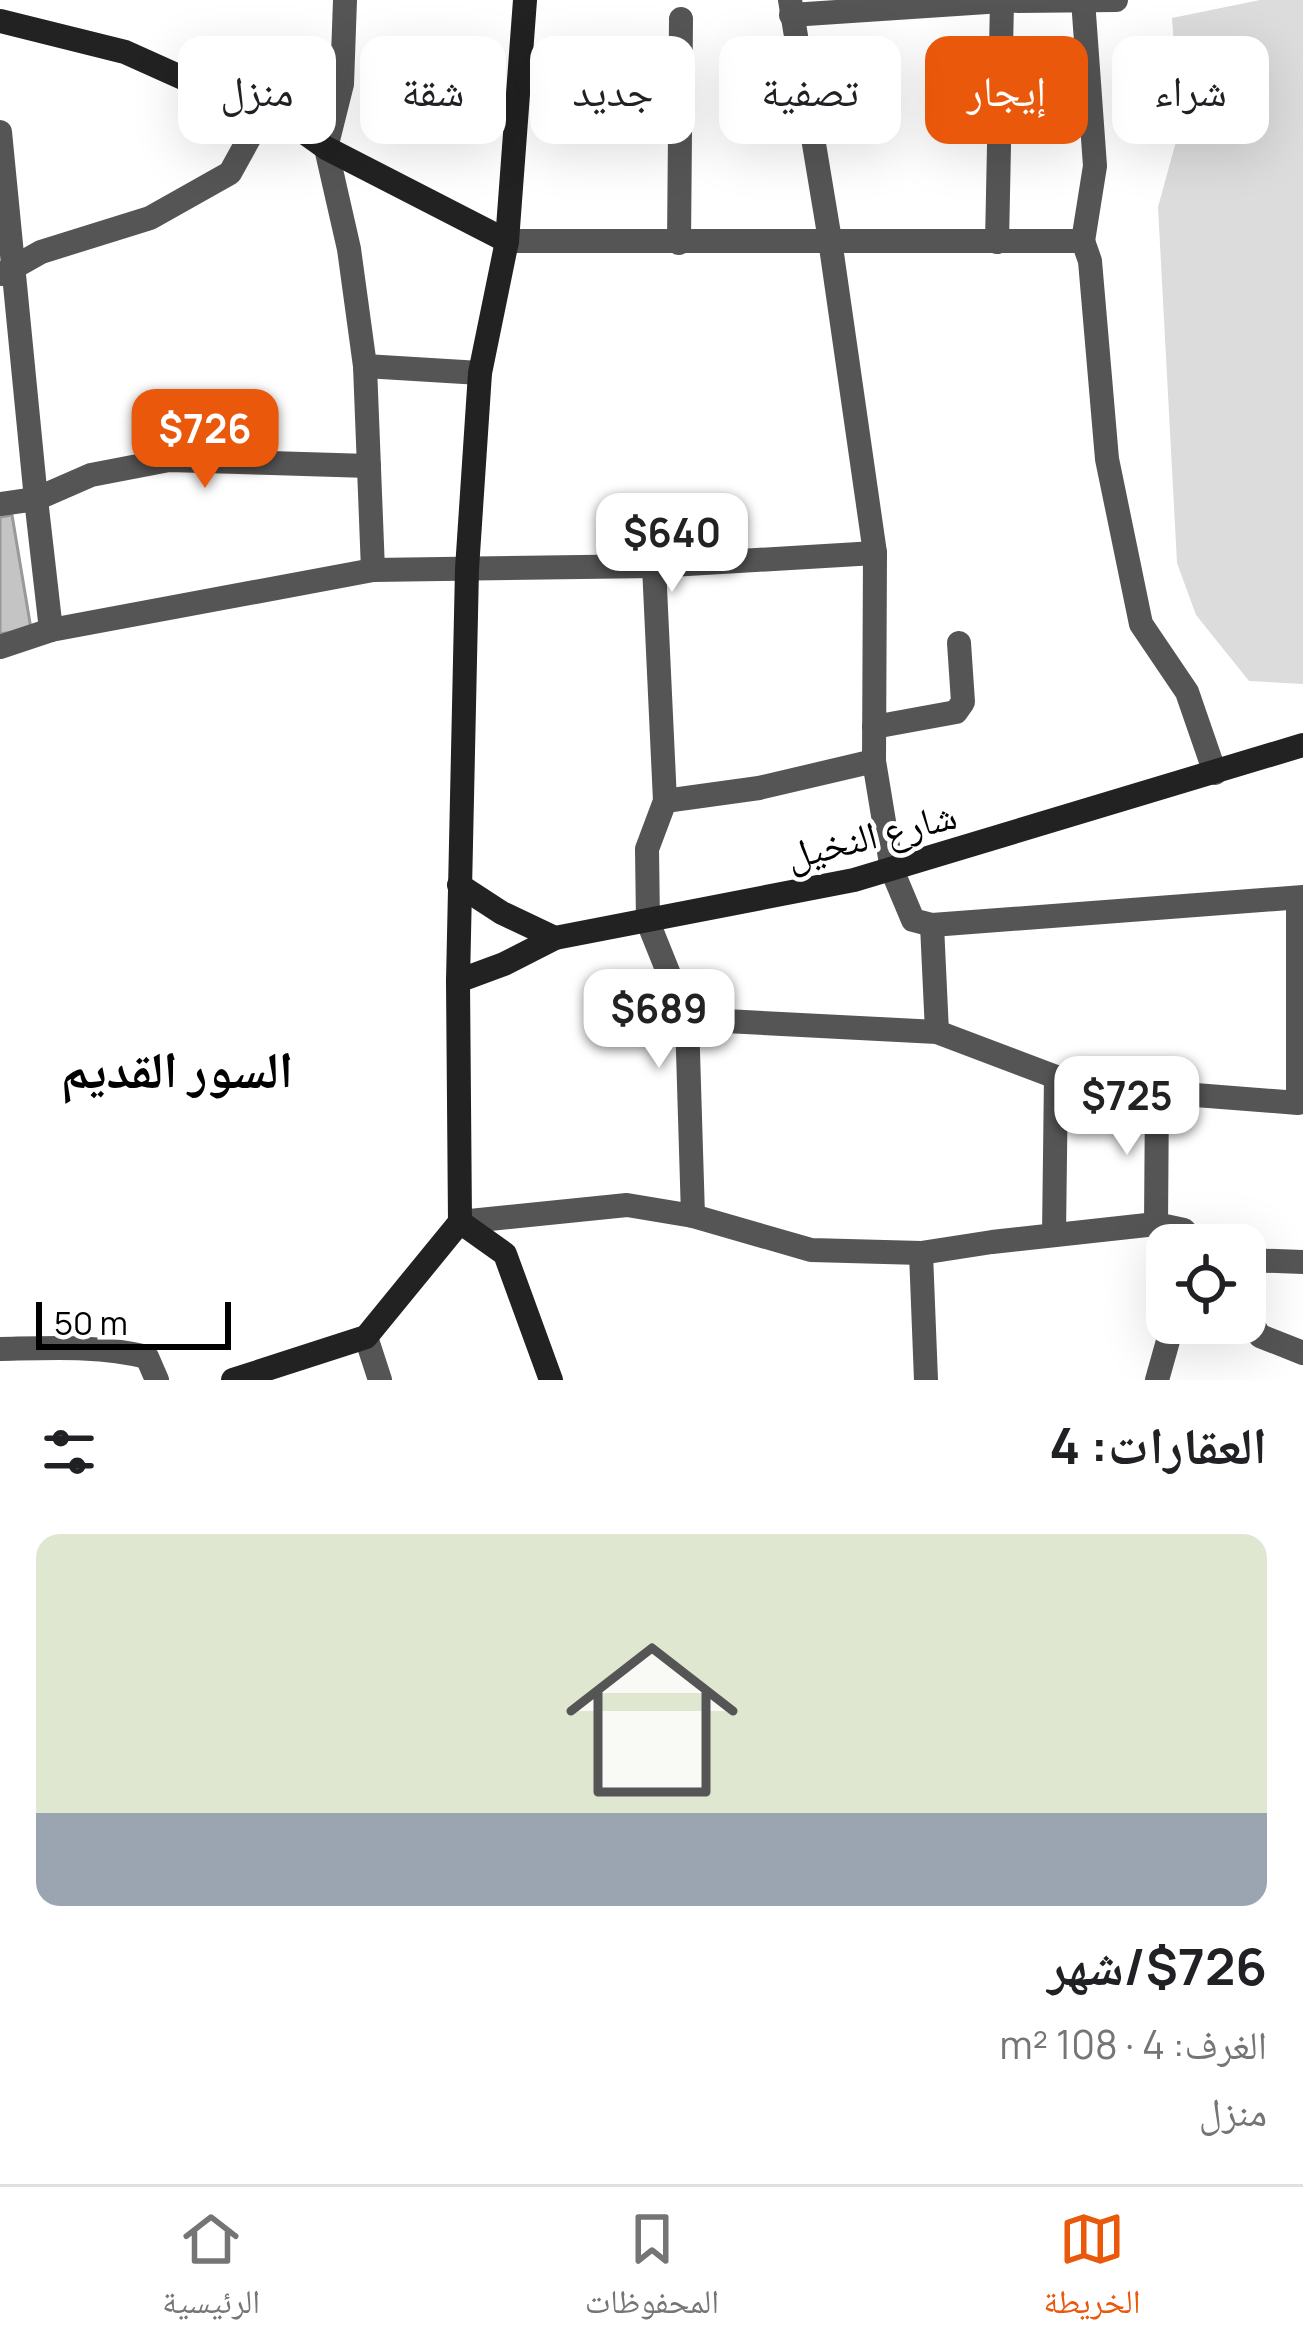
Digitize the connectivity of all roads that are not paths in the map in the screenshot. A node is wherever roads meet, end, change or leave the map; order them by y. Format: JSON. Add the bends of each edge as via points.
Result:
{"nodes":[{"id":1,"x":345,"y":0,"type":"edge"},
{"id":2,"x":525,"y":0,"type":"edge"},
{"id":3,"x":1116,"y":0,"type":"edge"},
{"id":4,"x":1083,"y":1,"type":"edge"},
{"id":5,"x":1002,"y":2,"type":"edge"},
{"id":6,"x":790,"y":7,"type":"edge"},
{"id":7,"x":681,"y":19,"type":"dead end"},
{"id":8,"x":0,"y":21,"type":"edge"},
{"id":9,"x":178,"y":77,"type":"edge"},
{"id":10,"x":0,"y":132,"type":"edge"},
{"id":11,"x":246,"y":144,"type":"edge"},
{"id":12,"x":320,"y":144,"type":"edge"},
{"id":13,"x":326,"y":148,"type":"junction"},
{"id":14,"x":830,"y":240,"type":"junction"},
{"id":15,"x":1083,"y":241,"type":"junction"},
{"id":16,"x":507,"y":242,"type":"junction"},
{"id":17,"x":998,"y":242,"type":"junction"},
{"id":18,"x":679,"y":243,"type":"junction"},
{"id":19,"x":7,"y":271,"type":"edge"},
{"id":20,"x":365,"y":366,"type":"junction"},
{"id":21,"x":480,"y":373,"type":"junction"},
{"id":22,"x":369,"y":466,"type":"junction"},
{"id":23,"x":36,"y":499,"type":"junction"},
{"id":24,"x":0,"y":504,"type":"edge"},
{"id":25,"x":875,"y":553,"type":"junction"},
{"id":26,"x":654,"y":566,"type":"junction"},
{"id":27,"x":467,"y":568,"type":"junction"},
{"id":28,"x":373,"y":570,"type":"junction"},
{"id":29,"x":51,"y":630,"type":"junction"},
{"id":30,"x":959,"y":643,"type":"dead end"},
{"id":31,"x":0,"y":647,"type":"edge"},
{"id":32,"x":874,"y":727,"type":"junction"},
{"id":33,"x":1303,"y":745,"type":"edge"},
{"id":34,"x":874,"y":761,"type":"junction"},
{"id":35,"x":1215,"y":772,"type":"junction"},
{"id":36,"x":665,"y":801,"type":"junction"},
{"id":37,"x":892,"y":870,"type":"junction"},
{"id":38,"x":459,"y":885,"type":"junction"},
{"id":39,"x":1300,"y":898,"type":"edge"},
{"id":40,"x":648,"y":922,"type":"junction"},
{"id":41,"x":932,"y":925,"type":"junction"},
{"id":42,"x":554,"y":938,"type":"junction"},
{"id":43,"x":458,"y":981,"type":"junction"},
{"id":44,"x":687,"y":1019,"type":"junction"},
{"id":45,"x":937,"y":1032,"type":"junction"},
{"id":46,"x":1056,"y":1078,"type":"junction"},
{"id":47,"x":1157,"y":1092,"type":"junction"},
{"id":48,"x":694,"y":1216,"type":"junction"},
{"id":49,"x":460,"y":1222,"type":"junction"},
{"id":50,"x":1156,"y":1224,"type":"edge"},
{"id":51,"x":1146,"y":1225,"type":"edge"},
{"id":52,"x":1054,"y":1235,"type":"junction"},
{"id":53,"x":921,"y":1253,"type":"junction"},
{"id":54,"x":1266,"y":1261,"type":"edge"},
{"id":55,"x":1303,"y":1262,"type":"edge"},
{"id":56,"x":366,"y":1337,"type":"junction"},
{"id":57,"x":1266,"y":1338,"type":"edge"},
{"id":58,"x":1167,"y":1344,"type":"edge"},
{"id":59,"x":0,"y":1348,"type":"edge"},
{"id":60,"x":1303,"y":1353,"type":"edge"},
{"id":61,"x":157,"y":1380,"type":"edge"},
{"id":62,"x":233,"y":1380,"type":"edge"},
{"id":63,"x":380,"y":1380,"type":"edge"},
{"id":64,"x":551,"y":1380,"type":"edge"},
{"id":65,"x":926,"y":1380,"type":"edge"},
{"id":66,"x":1157,"y":1380,"type":"edge"}],
"edges":[{"from":1,"to":13,"type":"street","via":[[342,83]]},
{"from":2,"to":16,"type":"street"},
{"from":3,"to":4,"type":"street"},
{"from":4,"to":5,"type":"street"},
{"from":4,"to":15,"type":"street","via":[[1095,166]]},
{"from":5,"to":6,"type":"street"},
{"from":5,"to":17,"type":"street"},
{"from":6,"to":14,"type":"street"},
{"from":7,"to":18,"type":"street"},
{"from":8,"to":9,"type":"street","via":[[124,52]]},
{"from":10,"to":19,"type":"street"},
{"from":11,"to":19,"type":"street","via":[[230,173],[150,218]]},
{"from":12,"to":13,"type":"street"},
{"from":13,"to":16,"type":"street"},
{"from":13,"to":20,"type":"street"},
{"from":14,"to":17,"type":"street"},
{"from":14,"to":18,"type":"street"},
{"from":14,"to":25,"type":"street"},
{"from":15,"to":17,"type":"street"},
{"from":15,"to":35,"type":"street","via":[[1107,458],[1141,624],[1187,692]]},
{"from":16,"to":18,"type":"street"},
{"from":16,"to":21,"type":"street"},
{"from":19,"to":23,"type":"street"},
{"from":20,"to":21,"type":"street"},
{"from":20,"to":22,"type":"street"},
{"from":21,"to":27,"type":"street"},
{"from":22,"to":23,"type":"street","via":[[169,460],[92,476]]},
{"from":22,"to":28,"type":"street"},
{"from":23,"to":24,"type":"street"},
{"from":23,"to":29,"type":"street"},
{"from":25,"to":26,"type":"street"},
{"from":25,"to":32,"type":"street"},
{"from":26,"to":27,"type":"street"},
{"from":26,"to":36,"type":"street"},
{"from":27,"to":28,"type":"street"},
{"from":27,"to":38,"type":"street"},
{"from":28,"to":29,"type":"street"},
{"from":29,"to":31,"type":"street"},
{"from":30,"to":32,"type":"street","via":[[963,702],[956,712]]},
{"from":32,"to":34,"type":"street"},
{"from":33,"to":35,"type":"street","name":"شارع النخيل"},
{"from":34,"to":36,"type":"street"},
{"from":34,"to":37,"type":"street"},
{"from":35,"to":37,"type":"street","name":"شارع النخيل"},
{"from":36,"to":40,"type":"street","via":[[647,849]]},
{"from":37,"to":40,"type":"street","name":"شارع النخيل"},
{"from":37,"to":41,"type":"street","via":[[914,920]]},
{"from":38,"to":42,"type":"street"},
{"from":38,"to":43,"type":"street"},
{"from":39,"to":41,"type":"street"},
{"from":39,"to":47,"type":"street","via":[[1298,1103]]},
{"from":40,"to":42,"type":"street","name":"شارع النخيل"},
{"from":40,"to":44,"type":"street"},
{"from":41,"to":45,"type":"street"},
{"from":42,"to":43,"type":"street","name":"شارع النخيل"},
{"from":43,"to":49,"type":"street"},
{"from":44,"to":45,"type":"street"},
{"from":44,"to":48,"type":"street"},
{"from":45,"to":46,"type":"street"},
{"from":46,"to":47,"type":"street"},
{"from":46,"to":52,"type":"street"},
{"from":47,"to":50,"type":"street"},
{"from":48,"to":49,"type":"street","via":[[627,1205]]},
{"from":48,"to":53,"type":"street","via":[[811,1250]]},
{"from":49,"to":56,"type":"street"},
{"from":49,"to":64,"type":"street","via":[[505,1254]]},
{"from":51,"to":52,"type":"street"},
{"from":52,"to":53,"type":"street"},
{"from":53,"to":65,"type":"street"},
{"from":54,"to":55,"type":"street"},
{"from":56,"to":62,"type":"street"},
{"from":56,"to":63,"type":"street"},
{"from":57,"to":60,"type":"street"},
{"from":58,"to":66,"type":"street"},
{"from":59,"to":61,"type":"street","via":[[123,1351],[147,1357]]}]}
